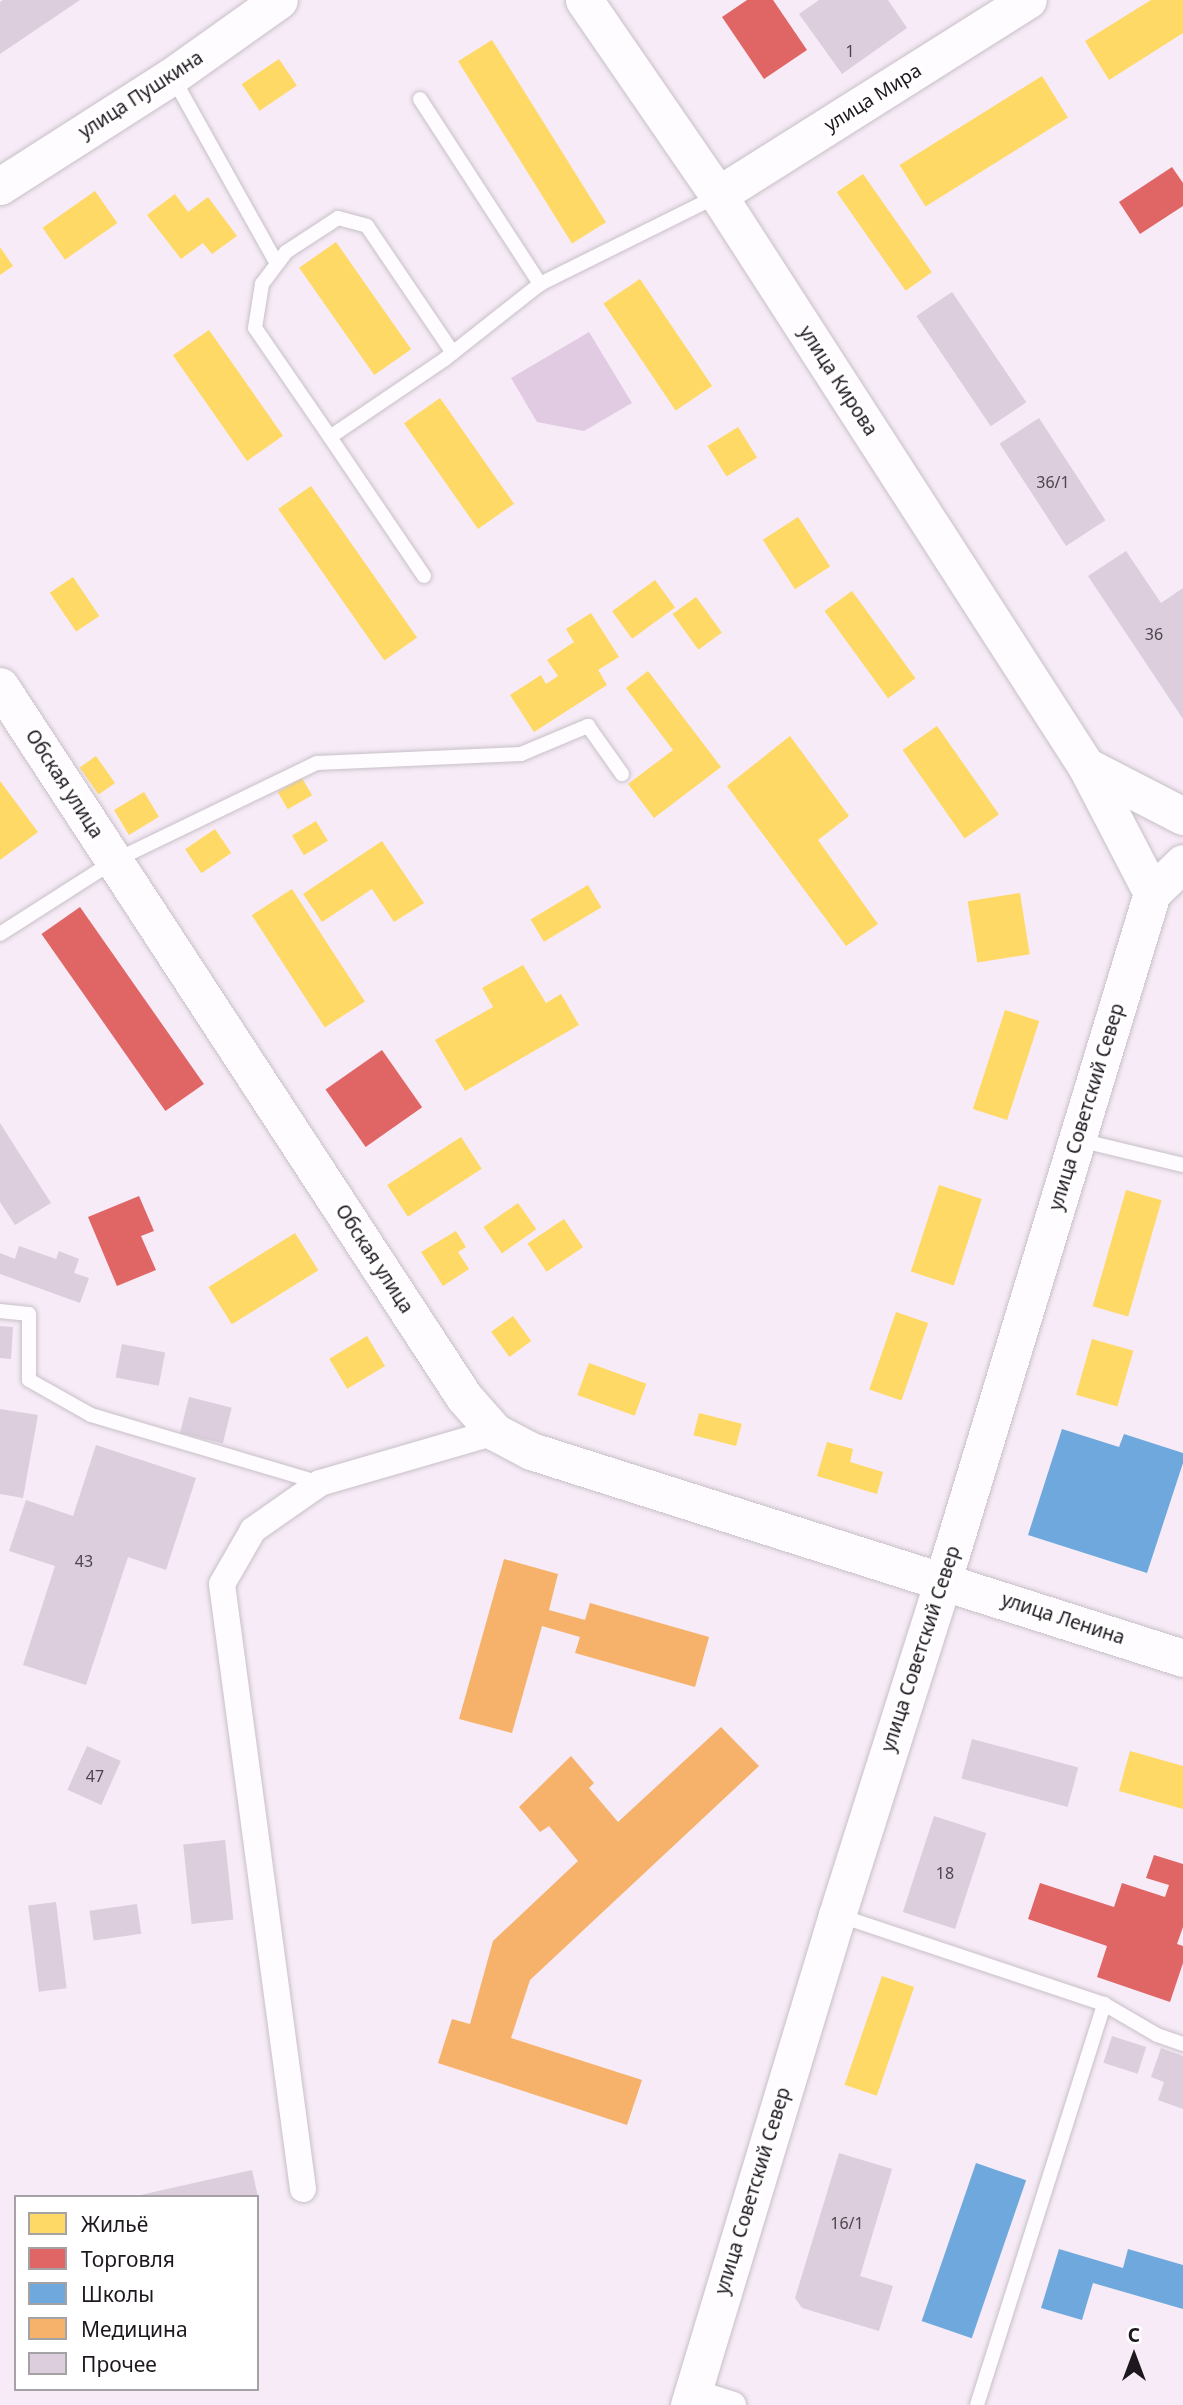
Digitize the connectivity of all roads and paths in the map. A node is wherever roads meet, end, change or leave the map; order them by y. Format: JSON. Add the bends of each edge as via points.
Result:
{"nodes":[{"id":1,"x":279,"y":0,"type":"edge"},
{"id":2,"x":584,"y":0,"type":"edge"},
{"id":3,"x":1028,"y":0,"type":"edge"},
{"id":4,"x":172,"y":76,"type":"junction"},
{"id":5,"x":420,"y":99,"type":"dead end"},
{"id":6,"x":0,"y":186,"type":"edge"},
{"id":7,"x":718,"y":195,"type":"junction"},
{"id":8,"x":277,"y":264,"type":"junction"},
{"id":9,"x":540,"y":284,"type":"junction"},
{"id":10,"x":453,"y":353,"type":"junction"},
{"id":11,"x":330,"y":437,"type":"junction"},
{"id":12,"x":424,"y":576,"type":"dead end"},
{"id":13,"x":0,"y":686,"type":"edge"},
{"id":14,"x":1086,"y":766,"type":"junction"},
{"id":15,"x":622,"y":774,"type":"dead end"},
{"id":16,"x":1183,"y":816,"type":"edge"},
{"id":17,"x":114,"y":861,"type":"junction"},
{"id":18,"x":1183,"y":863,"type":"edge"},
{"id":19,"x":1152,"y":893,"type":"junction"},
{"id":20,"x":0,"y":934,"type":"edge"},
{"id":21,"x":1077,"y":1139,"type":"junction"},
{"id":22,"x":1183,"y":1165,"type":"edge"},
{"id":23,"x":0,"y":1311,"type":"edge"},
{"id":24,"x":495,"y":1432,"type":"junction"},
{"id":25,"x":320,"y":1483,"type":"junction"},
{"id":26,"x":943,"y":1580,"type":"junction"},
{"id":27,"x":1183,"y":1658,"type":"edge"},
{"id":28,"x":836,"y":1915,"type":"junction"},
{"id":29,"x":1104,"y":2004,"type":"junction"},
{"id":30,"x":1183,"y":2044,"type":"edge"},
{"id":31,"x":303,"y":2189,"type":"dead end"},
{"id":32,"x":691,"y":2398,"type":"edge"},
{"id":33,"x":733,"y":2405,"type":"edge"},
{"id":34,"x":977,"y":2405,"type":"edge"}],
"edges":[{"from":1,"to":4,"type":"street","name":"улица Пушкина"},
{"from":2,"to":7,"type":"street","name":"улица Кирова"},
{"from":3,"to":7,"type":"street","name":"улица Мира"},
{"from":4,"to":6,"type":"street","name":"улица Пушкина"},
{"from":4,"to":8,"type":"lane"},
{"from":5,"to":9,"type":"lane"},
{"from":7,"to":9,"type":"lane"},
{"from":7,"to":14,"type":"street","name":"улица Кирова"},
{"from":8,"to":10,"type":"lane","via":[[286,252],[338,218],[366,226]]},
{"from":8,"to":11,"type":"lane","via":[[262,284],[255,328]]},
{"from":9,"to":10,"type":"lane"},
{"from":10,"to":11,"type":"lane"},
{"from":11,"to":12,"type":"lane"},
{"from":13,"to":17,"type":"street","name":"Обская улица"},
{"from":14,"to":16,"type":"street"},
{"from":14,"to":19,"type":"street","name":"улица Кирова"},
{"from":15,"to":17,"type":"lane","via":[[588,726],[521,754],[317,763]]},
{"from":17,"to":20,"type":"lane"},
{"from":17,"to":24,"type":"street","name":"Обская улица","via":[[457,1385]]},
{"from":18,"to":19,"type":"street"},
{"from":19,"to":21,"type":"street","name":"улица Советский Север"},
{"from":21,"to":22,"type":"lane"},
{"from":21,"to":26,"type":"street","name":"улица Советский Север"},
{"from":23,"to":25,"type":"lane","via":[[29,1314],[29,1380],[91,1415]]},
{"from":24,"to":25,"type":"street"},
{"from":24,"to":26,"type":"street","name":"Обская улица","via":[[531,1451]]},
{"from":25,"to":31,"type":"street","via":[[253,1530],[222,1584]]},
{"from":26,"to":27,"type":"street","name":"улица Ленина"},
{"from":26,"to":28,"type":"street","name":"улица Советский Север"},
{"from":28,"to":29,"type":"lane"},
{"from":28,"to":32,"type":"street","name":"улица Советский Север"},
{"from":29,"to":30,"type":"lane","via":[[1157,2035]]},
{"from":29,"to":34,"type":"lane"},
{"from":32,"to":33,"type":"street"}]}
